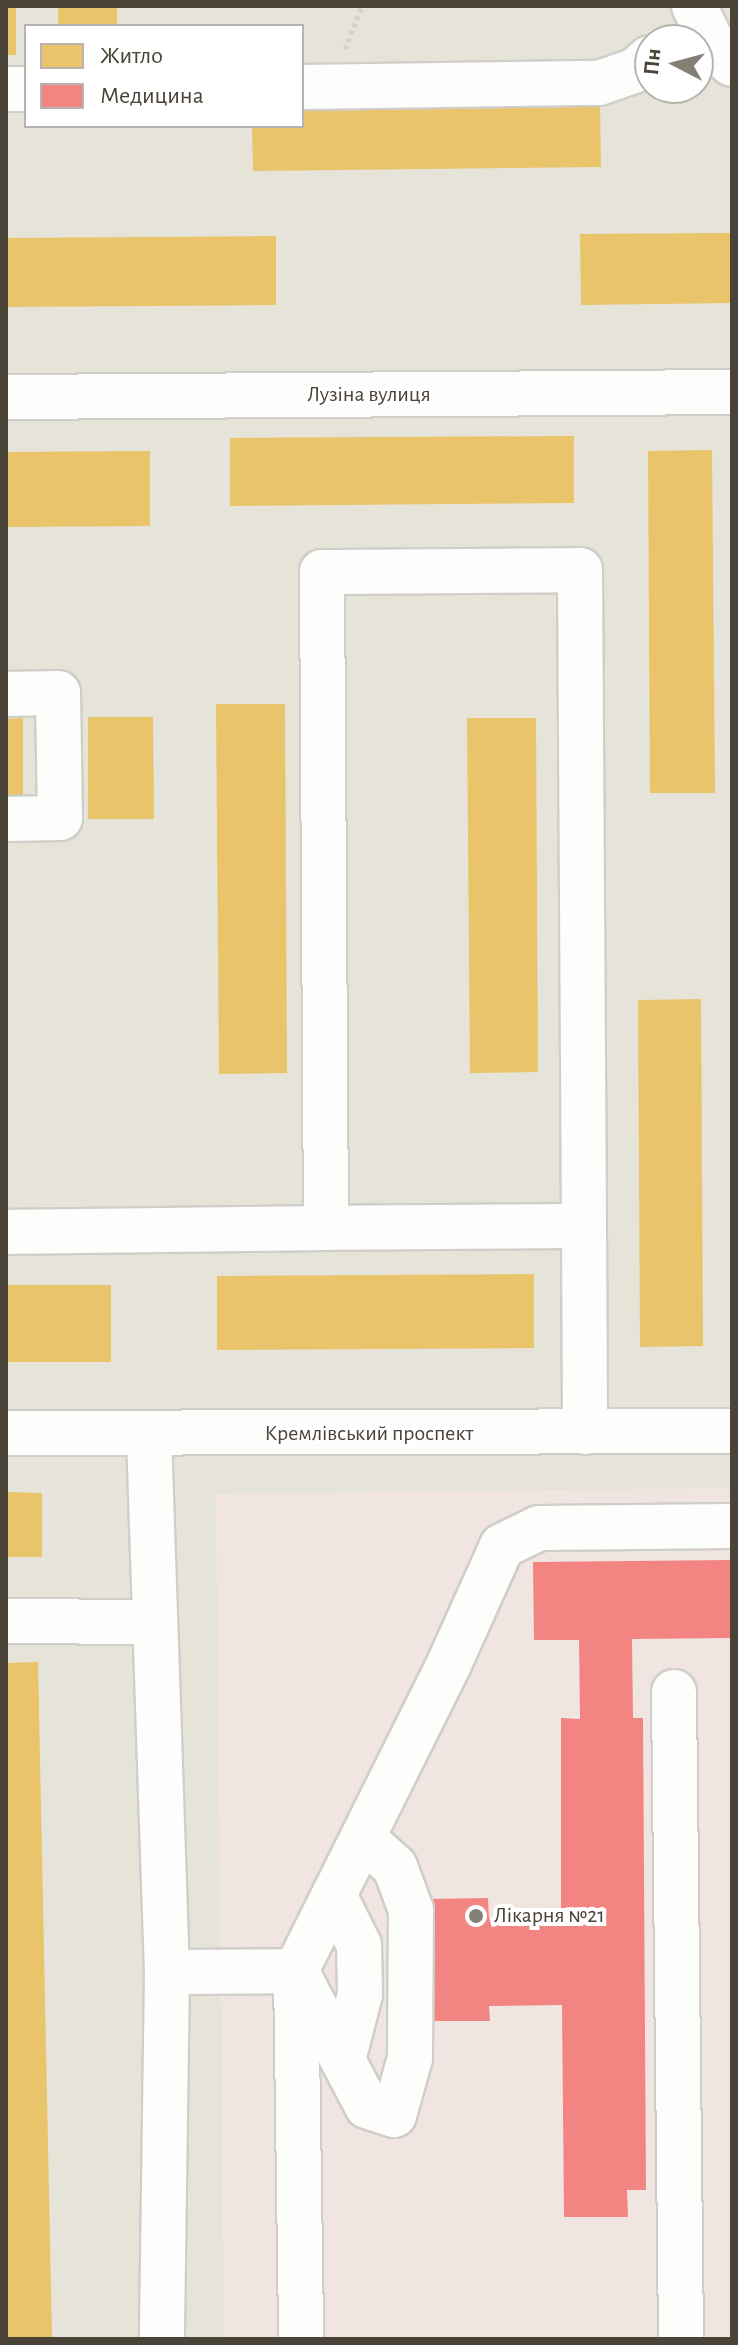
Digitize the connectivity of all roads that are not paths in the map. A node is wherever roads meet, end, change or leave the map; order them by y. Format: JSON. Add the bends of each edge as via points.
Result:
{"nodes":[{"id":1,"x":685,"y":20,"type":"edge"},
{"id":2,"x":732,"y":64,"type":"edge"},
{"id":3,"x":634,"y":71,"type":"edge"},
{"id":4,"x":304,"y":87,"type":"edge"},
{"id":5,"x":732,"y":392,"type":"edge"},
{"id":6,"x":6,"y":397,"type":"edge"},
{"id":7,"x":6,"y":694,"type":"edge"},
{"id":8,"x":6,"y":819,"type":"edge"},
{"id":9,"x":584,"y":1226,"type":"junction"},
{"id":10,"x":326,"y":1228,"type":"junction"},
{"id":11,"x":6,"y":1232,"type":"edge"},
{"id":12,"x":732,"y":1431,"type":"edge"},
{"id":13,"x":585,"y":1432,"type":"junction"},
{"id":14,"x":6,"y":1433,"type":"edge"},
{"id":15,"x":149,"y":1436,"type":"junction"},
{"id":16,"x":732,"y":1526,"type":"edge"},
{"id":17,"x":6,"y":1621,"type":"edge"},
{"id":18,"x":153,"y":1622,"type":"junction"},
{"id":19,"x":674,"y":1692,"type":"dead end"},
{"id":20,"x":363,"y":1838,"type":"junction"},
{"id":21,"x":334,"y":1895,"type":"junction"},
{"id":22,"x":296,"y":1971,"type":"junction"},
{"id":23,"x":167,"y":1972,"type":"junction"},
{"id":24,"x":343,"y":2060,"type":"junction"},
{"id":25,"x":162,"y":2339,"type":"edge"},
{"id":26,"x":301,"y":2339,"type":"edge"},
{"id":27,"x":681,"y":2339,"type":"edge"}],
"edges":[{"from":1,"to":2,"type":"street","via":[[704,20],[716,50]]},
{"from":3,"to":4,"type":"street","via":[[599,83]]},
{"from":5,"to":6,"type":"street","name":"Лузіна вулиця"},
{"from":7,"to":8,"type":"street","via":[[58,693],[60,818]]},
{"from":9,"to":10,"type":"street"},
{"from":9,"to":10,"type":"street","via":[[580,570],[322,572]]},
{"from":9,"to":13,"type":"street"},
{"from":10,"to":11,"type":"street"},
{"from":12,"to":13,"type":"street","name":"Кремлівський проспект"},
{"from":13,"to":15,"type":"street","name":"Кремлівський проспект"},
{"from":14,"to":15,"type":"street","name":"Кремлівський проспект"},
{"from":15,"to":18,"type":"street"},
{"from":16,"to":20,"type":"street","via":[[539,1528],[502,1546]]},
{"from":17,"to":18,"type":"street"},
{"from":18,"to":23,"type":"street"},
{"from":19,"to":27,"type":"street"},
{"from":20,"to":21,"type":"street"},
{"from":20,"to":24,"type":"street","via":[[395,1867],[411,1910],[410,2058],[394,2115],[367,2106]]},
{"from":21,"to":22,"type":"street"},
{"from":21,"to":24,"type":"street","via":[[359,1945],[360,1994]]},
{"from":22,"to":23,"type":"street"},
{"from":22,"to":24,"type":"street"},
{"from":22,"to":26,"type":"street"},
{"from":23,"to":25,"type":"street"}]}
